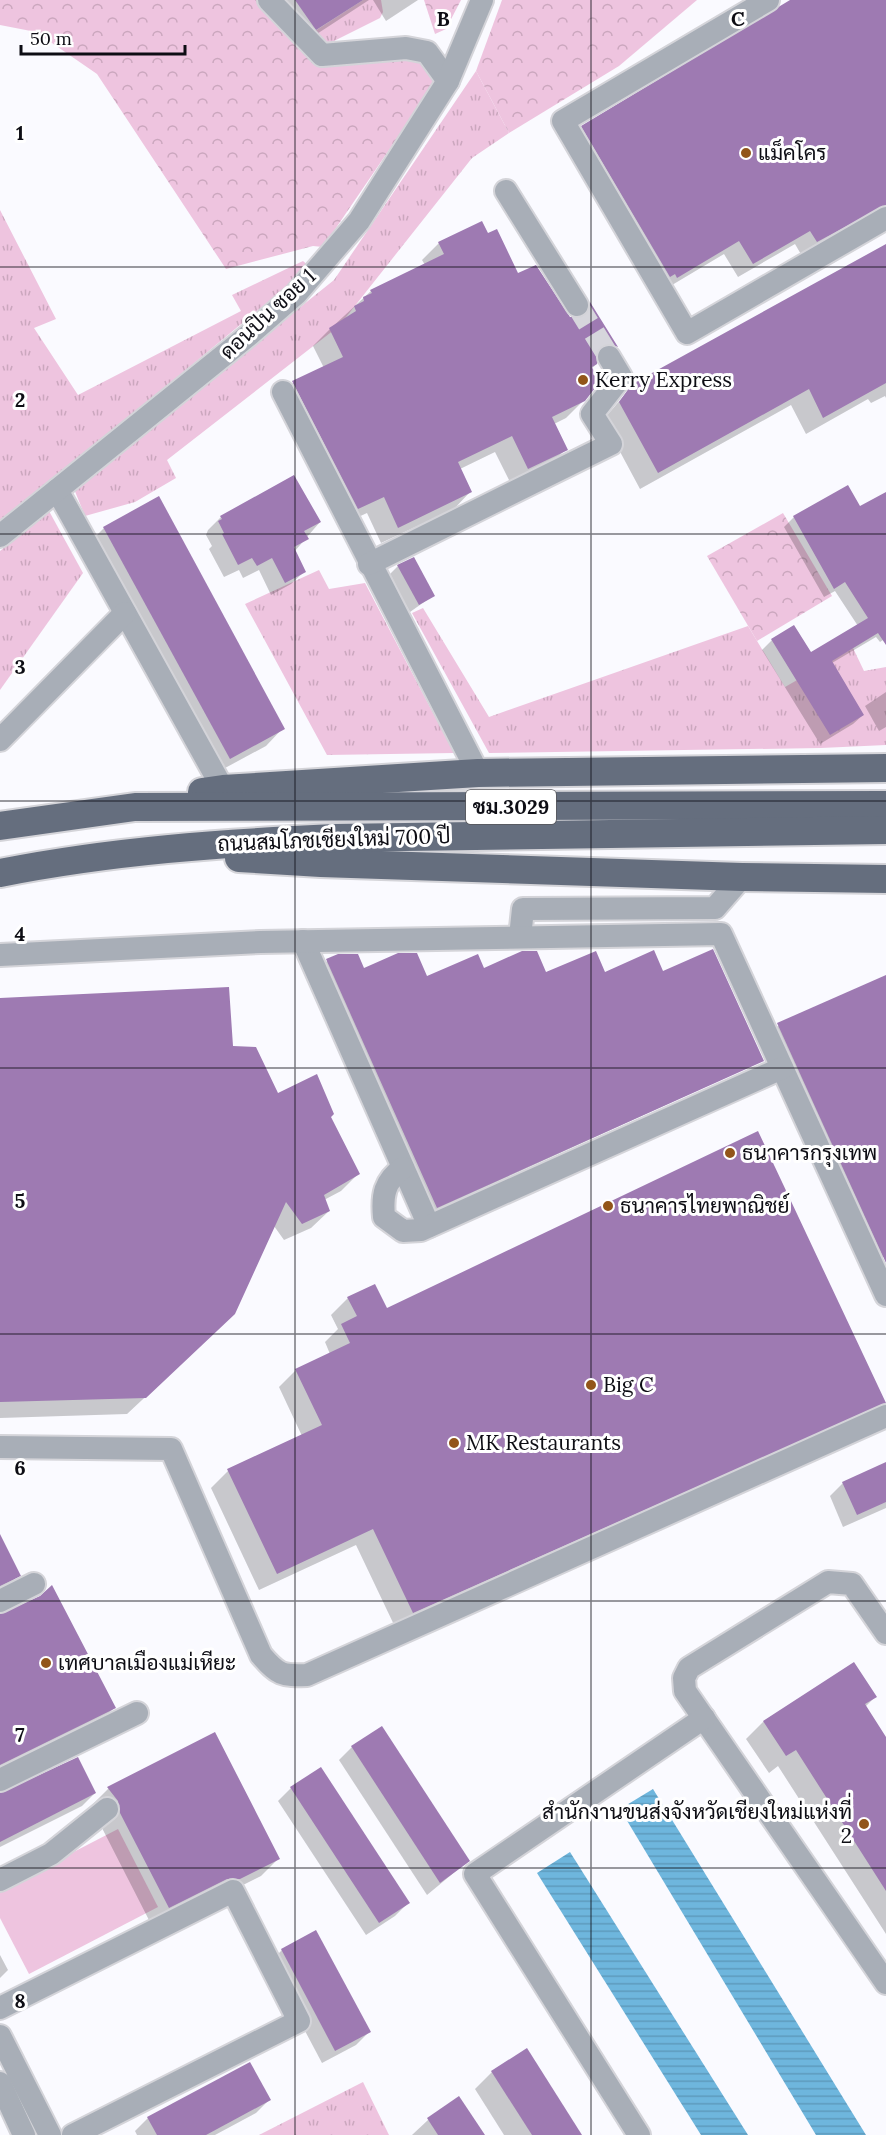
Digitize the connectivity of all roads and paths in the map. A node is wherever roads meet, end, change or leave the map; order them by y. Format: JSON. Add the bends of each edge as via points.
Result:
{"nodes":[{"id":1,"x":269,"y":0,"type":"edge"},
{"id":2,"x":482,"y":0,"type":"edge"},
{"id":3,"x":768,"y":0,"type":"edge"},
{"id":4,"x":448,"y":81,"type":"junction"},
{"id":5,"x":506,"y":191,"type":"dead end"},
{"id":6,"x":886,"y":218,"type":"edge"},
{"id":7,"x":577,"y":305,"type":"tunnel mouth"},
{"id":8,"x":609,"y":357,"type":"tunnel mouth"},
{"id":9,"x":283,"y":392,"type":"dead end"},
{"id":10,"x":57,"y":490,"type":"junction"},
{"id":11,"x":0,"y":536,"type":"edge"},
{"id":12,"x":369,"y":564,"type":"junction"},
{"id":13,"x":125,"y":613,"type":"junction"},
{"id":14,"x":0,"y":741,"type":"edge"},
{"id":15,"x":886,"y":768,"type":"edge"},
{"id":16,"x":478,"y":773,"type":"junction"},
{"id":17,"x":223,"y":789,"type":"junction"},
{"id":18,"x":886,"y":805,"type":"edge"},
{"id":19,"x":135,"y":807,"type":"junction"},
{"id":20,"x":0,"y":826,"type":"edge"},
{"id":21,"x":886,"y":830,"type":"edge"},
{"id":22,"x":159,"y":849,"type":"junction"},
{"id":23,"x":0,"y":873,"type":"edge"},
{"id":24,"x":742,"y":877,"type":"junction"},
{"id":25,"x":886,"y":879,"type":"edge"},
{"id":26,"x":520,"y":937,"type":"junction"},
{"id":27,"x":303,"y":941,"type":"junction"},
{"id":28,"x":0,"y":955,"type":"edge"},
{"id":29,"x":782,"y":1068,"type":"junction"},
{"id":30,"x":403,"y":1168,"type":"junction"},
{"id":31,"x":429,"y":1226,"type":"junction"},
{"id":32,"x":886,"y":1295,"type":"edge"},
{"id":33,"x":886,"y":1416,"type":"edge"},
{"id":34,"x":0,"y":1447,"type":"edge"},
{"id":35,"x":34,"y":1584,"type":"dead end"},
{"id":36,"x":0,"y":1601,"type":"edge"},
{"id":37,"x":886,"y":1633,"type":"edge"},
{"id":38,"x":137,"y":1713,"type":"dead end"},
{"id":39,"x":704,"y":1718,"type":"junction"},
{"id":40,"x":0,"y":1780,"type":"edge"},
{"id":41,"x":107,"y":1809,"type":"dead end"},
{"id":42,"x":0,"y":1880,"type":"edge"},
{"id":43,"x":886,"y":1983,"type":"edge"},
{"id":44,"x":0,"y":2008,"type":"edge"},
{"id":45,"x":0,"y":2036,"type":"edge"},
{"id":46,"x":0,"y":2083,"type":"edge"},
{"id":47,"x":24,"y":2135,"type":"edge"},
{"id":48,"x":50,"y":2135,"type":"edge"},
{"id":49,"x":73,"y":2135,"type":"edge"},
{"id":50,"x":639,"y":2135,"type":"edge"}],
"edges":[{"from":1,"to":4,"type":"street","via":[[322,55],[406,48],[427,52]]},
{"from":2,"to":4,"type":"street","name":"ดอนปิน ซอย 1"},
{"from":3,"to":6,"type":"street","via":[[563,121],[687,333]]},
{"from":4,"to":10,"type":"street","name":"ดอนปิน ซอย 1","via":[[359,221],[296,294]]},
{"from":5,"to":7,"type":"street"},
{"from":8,"to":12,"type":"street","via":[[621,377],[592,414],[611,444]]},
{"from":9,"to":12,"type":"street"},
{"from":10,"to":11,"type":"street","name":"ดอนปิน ซอย 1"},
{"from":10,"to":13,"type":"street"},
{"from":12,"to":16,"type":"street"},
{"from":13,"to":14,"type":"street"},
{"from":13,"to":17,"type":"street"},
{"from":15,"to":16,"type":"main road"},
{"from":16,"to":17,"type":"main road"},
{"from":17,"to":19,"type":"main road"},
{"from":18,"to":19,"type":"main road","name":"ถนนสมโภชเชียงใหม่ 700 ปี","number":"ชม.3029"},
{"from":19,"to":20,"type":"main road","name":"ถนนสมโภชเชียงใหม่ 700 ปี","number":"ชม.3029"},
{"from":21,"to":22,"type":"main road","name":"ถนนสมโภชเชียงใหม่ 700 ปี","number":"ชม.3029","via":[[335,838]]},
{"from":22,"to":23,"type":"main road","name":"ถนนสมโภชเชียงใหม่ 700 ปี","number":"ชม.3029","via":[[65,860]]},
{"from":22,"to":24,"type":"main road","via":[[321,863]]},
{"from":24,"to":25,"type":"main road"},
{"from":24,"to":26,"type":"street","via":[[715,908],[523,909]]},
{"from":26,"to":27,"type":"street"},
{"from":26,"to":29,"type":"street","via":[[721,934]]},
{"from":27,"to":28,"type":"street"},
{"from":27,"to":30,"type":"street"},
{"from":29,"to":31,"type":"street"},
{"from":29,"to":32,"type":"street"},
{"from":30,"to":31,"type":"street"},
{"from":30,"to":31,"type":"street","via":[[394,1174],[382,1194],[384,1218],[403,1231]]},
{"from":33,"to":34,"type":"street","via":[[307,1675],[288,1676],[275,1672],[261,1655],[171,1449]]},
{"from":35,"to":36,"type":"street"},
{"from":37,"to":39,"type":"street","via":[[852,1584],[828,1582],[689,1668],[684,1678],[685,1691]]},
{"from":38,"to":40,"type":"street"},
{"from":39,"to":43,"type":"street"},
{"from":39,"to":50,"type":"street","via":[[475,1874]]},
{"from":41,"to":42,"type":"street","via":[[51,1854]]},
{"from":44,"to":49,"type":"street","via":[[233,1891],[298,2021]]},
{"from":45,"to":48,"type":"street"},
{"from":46,"to":47,"type":"street"}]}
